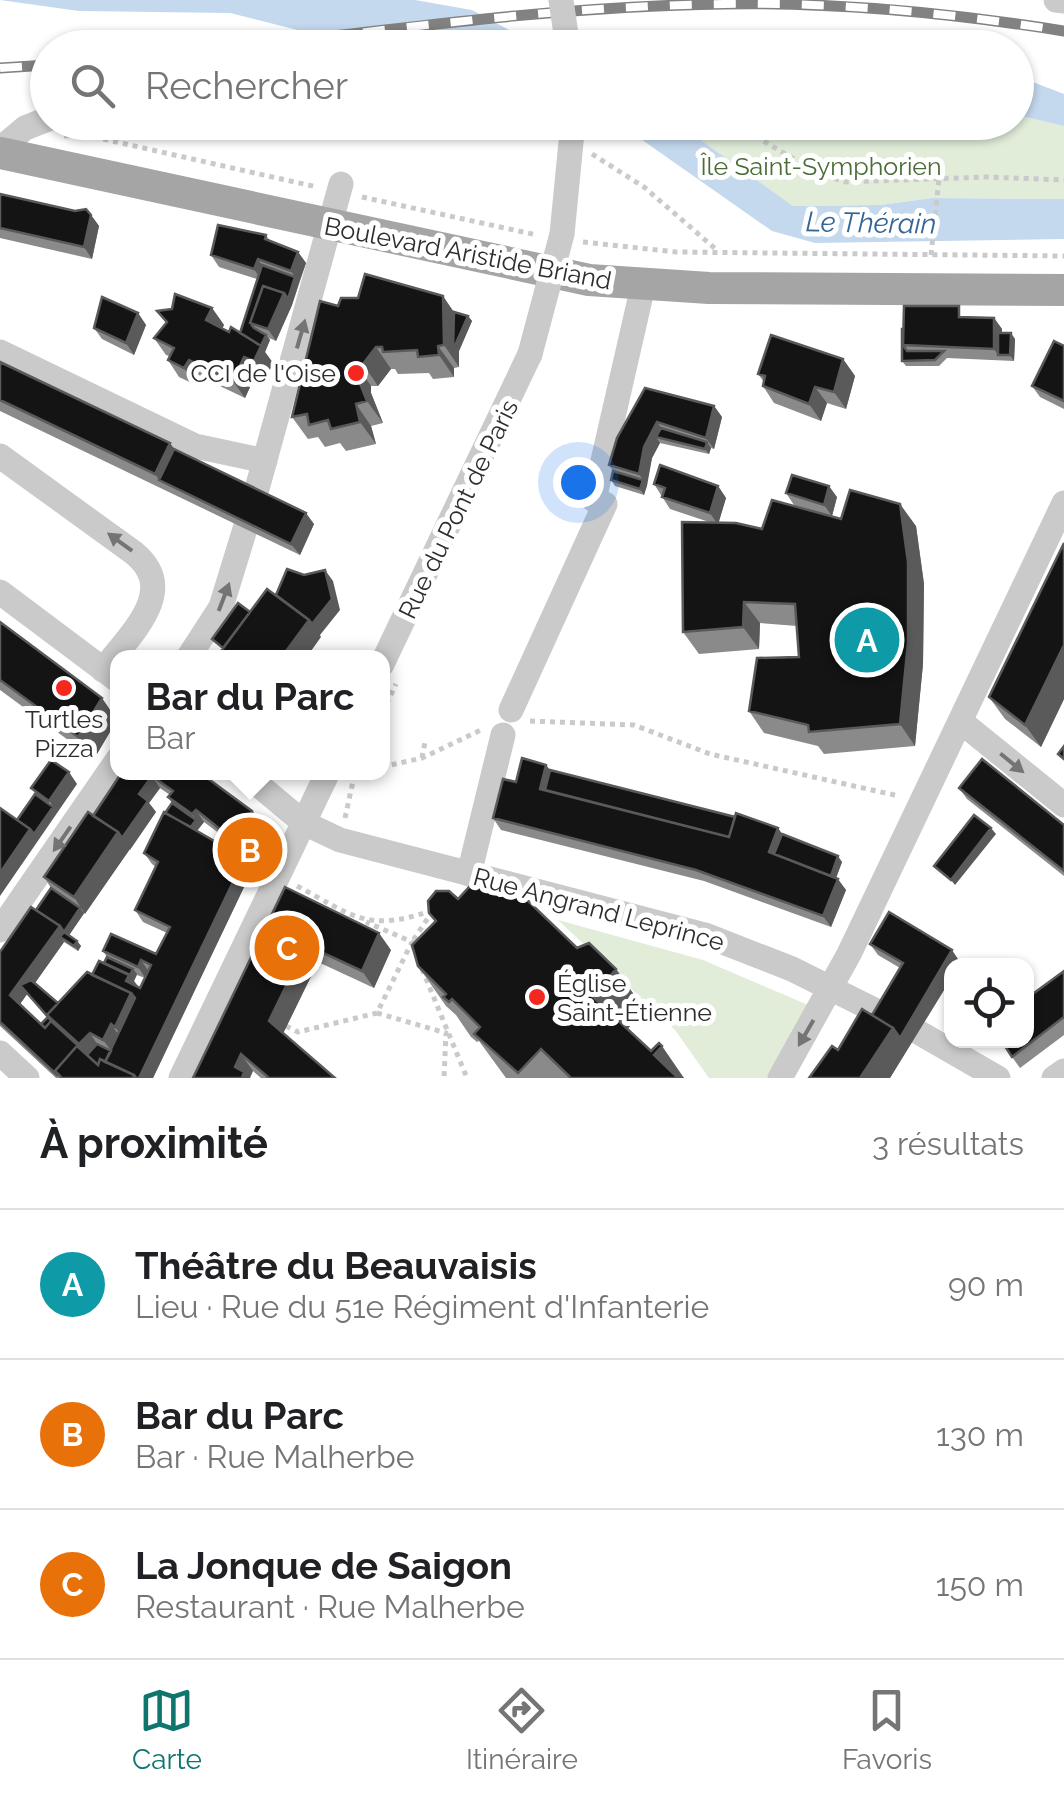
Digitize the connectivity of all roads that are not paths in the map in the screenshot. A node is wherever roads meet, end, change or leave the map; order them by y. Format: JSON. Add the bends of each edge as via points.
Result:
{"nodes":[{"id":1,"x":561,"y":0,"type":"edge"},
{"id":2,"x":1056,"y":0,"type":"edge"},
{"id":3,"x":1064,"y":2,"type":"edge"},
{"id":4,"x":565,"y":30,"type":"edge"},
{"id":5,"x":30,"y":126,"type":"edge"},
{"id":6,"x":571,"y":140,"type":"edge"},
{"id":7,"x":0,"y":152,"type":"edge"},
{"id":8,"x":341,"y":184,"type":"dead end"},
{"id":9,"x":332,"y":226,"type":"junction"},
{"id":10,"x":643,"y":286,"type":"junction"},
{"id":11,"x":1064,"y":290,"type":"edge"},
{"id":12,"x":0,"y":352,"type":"edge"},
{"id":13,"x":0,"y":456,"type":"edge"},
{"id":14,"x":265,"y":461,"type":"junction"},
{"id":15,"x":255,"y":496,"type":"edge"},
{"id":16,"x":1064,"y":503,"type":"edge"},
{"id":17,"x":245,"y":529,"type":"edge"},
{"id":18,"x":0,"y":592,"type":"edge"},
{"id":19,"x":124,"y":650,"type":"edge"},
{"id":20,"x":193,"y":650,"type":"edge"},
{"id":21,"x":389,"y":650,"type":"edge"},
{"id":22,"x":110,"y":675,"type":"edge"},
{"id":23,"x":960,"y":721,"type":"junction"},
{"id":24,"x":110,"y":771,"type":"edge"},
{"id":25,"x":253,"y":780,"type":"edge"},
{"id":26,"x":324,"y":780,"type":"edge"},
{"id":27,"x":1064,"y":805,"type":"edge"},
{"id":28,"x":304,"y":823,"type":"junction"},
{"id":29,"x":469,"y":874,"type":"junction"},
{"id":30,"x":0,"y":930,"type":"edge"},
{"id":31,"x":832,"y":988,"type":"junction"},
{"id":32,"x":886,"y":1016,"type":"edge"},
{"id":33,"x":0,"y":1053,"type":"edge"},
{"id":34,"x":1064,"y":1071,"type":"edge"},
{"id":35,"x":27,"y":1078,"type":"edge"},
{"id":36,"x":181,"y":1078,"type":"edge"},
{"id":37,"x":780,"y":1078,"type":"edge"},
{"id":38,"x":958,"y":1078,"type":"edge"},
{"id":39,"x":998,"y":1078,"type":"edge"},
{"id":40,"x":1054,"y":1078,"type":"edge"}],
"edges":[{"from":1,"to":4,"type":"street","bridge":true},
{"from":2,"to":3,"type":"street"},
{"from":5,"to":7,"type":"street"},
{"from":6,"to":21,"type":"street","name":"Rue du Pont de Paris","bridge":true,"via":[[560,245],[530,354]]},
{"from":7,"to":9,"type":"main road","name":"Boulevard Aristide Briand"},
{"from":8,"to":9,"type":"street"},
{"from":9,"to":10,"type":"main road","name":"Boulevard Aristide Briand","via":[[575,278]]},
{"from":14,"to":9,"type":"street","one_way":true},
{"from":10,"to":11,"type":"main road","name":"Boulevard Aristide Briand"},
{"from":10,"to":29,"type":"street","via":[[594,500],[605,504],[507,723]]},
{"from":12,"to":14,"type":"street","via":[[196,446]]},
{"from":19,"to":13,"type":"street","one_way":true,"via":[[156,590],[148,564]]},
{"from":14,"to":15,"type":"street"},
{"from":16,"to":23,"type":"street"},
{"from":20,"to":17,"type":"street","one_way":true,"via":[[220,607]]},
{"from":18,"to":22,"type":"street"},
{"from":23,"to":27,"type":"street","one_way":true},
{"from":23,"to":31,"type":"street"},
{"from":24,"to":30,"type":"street","one_way":true},
{"from":25,"to":28,"type":"street","name":"Rue Angrand Leprince"},
{"from":26,"to":28,"type":"street"},
{"from":28,"to":29,"type":"street","name":"Rue Angrand Leprince","via":[[351,844]]},
{"from":28,"to":36,"type":"street"},
{"from":29,"to":31,"type":"street","name":"Rue Angrand Leprince","via":[[705,935]]},
{"from":31,"to":32,"type":"street","name":"Rue Angrand Leprince"},
{"from":31,"to":37,"type":"street","one_way":true},
{"from":33,"to":35,"type":"street"},
{"from":34,"to":40,"type":"street"},
{"from":38,"to":39,"type":"street","via":[[918,1032]]}]}
